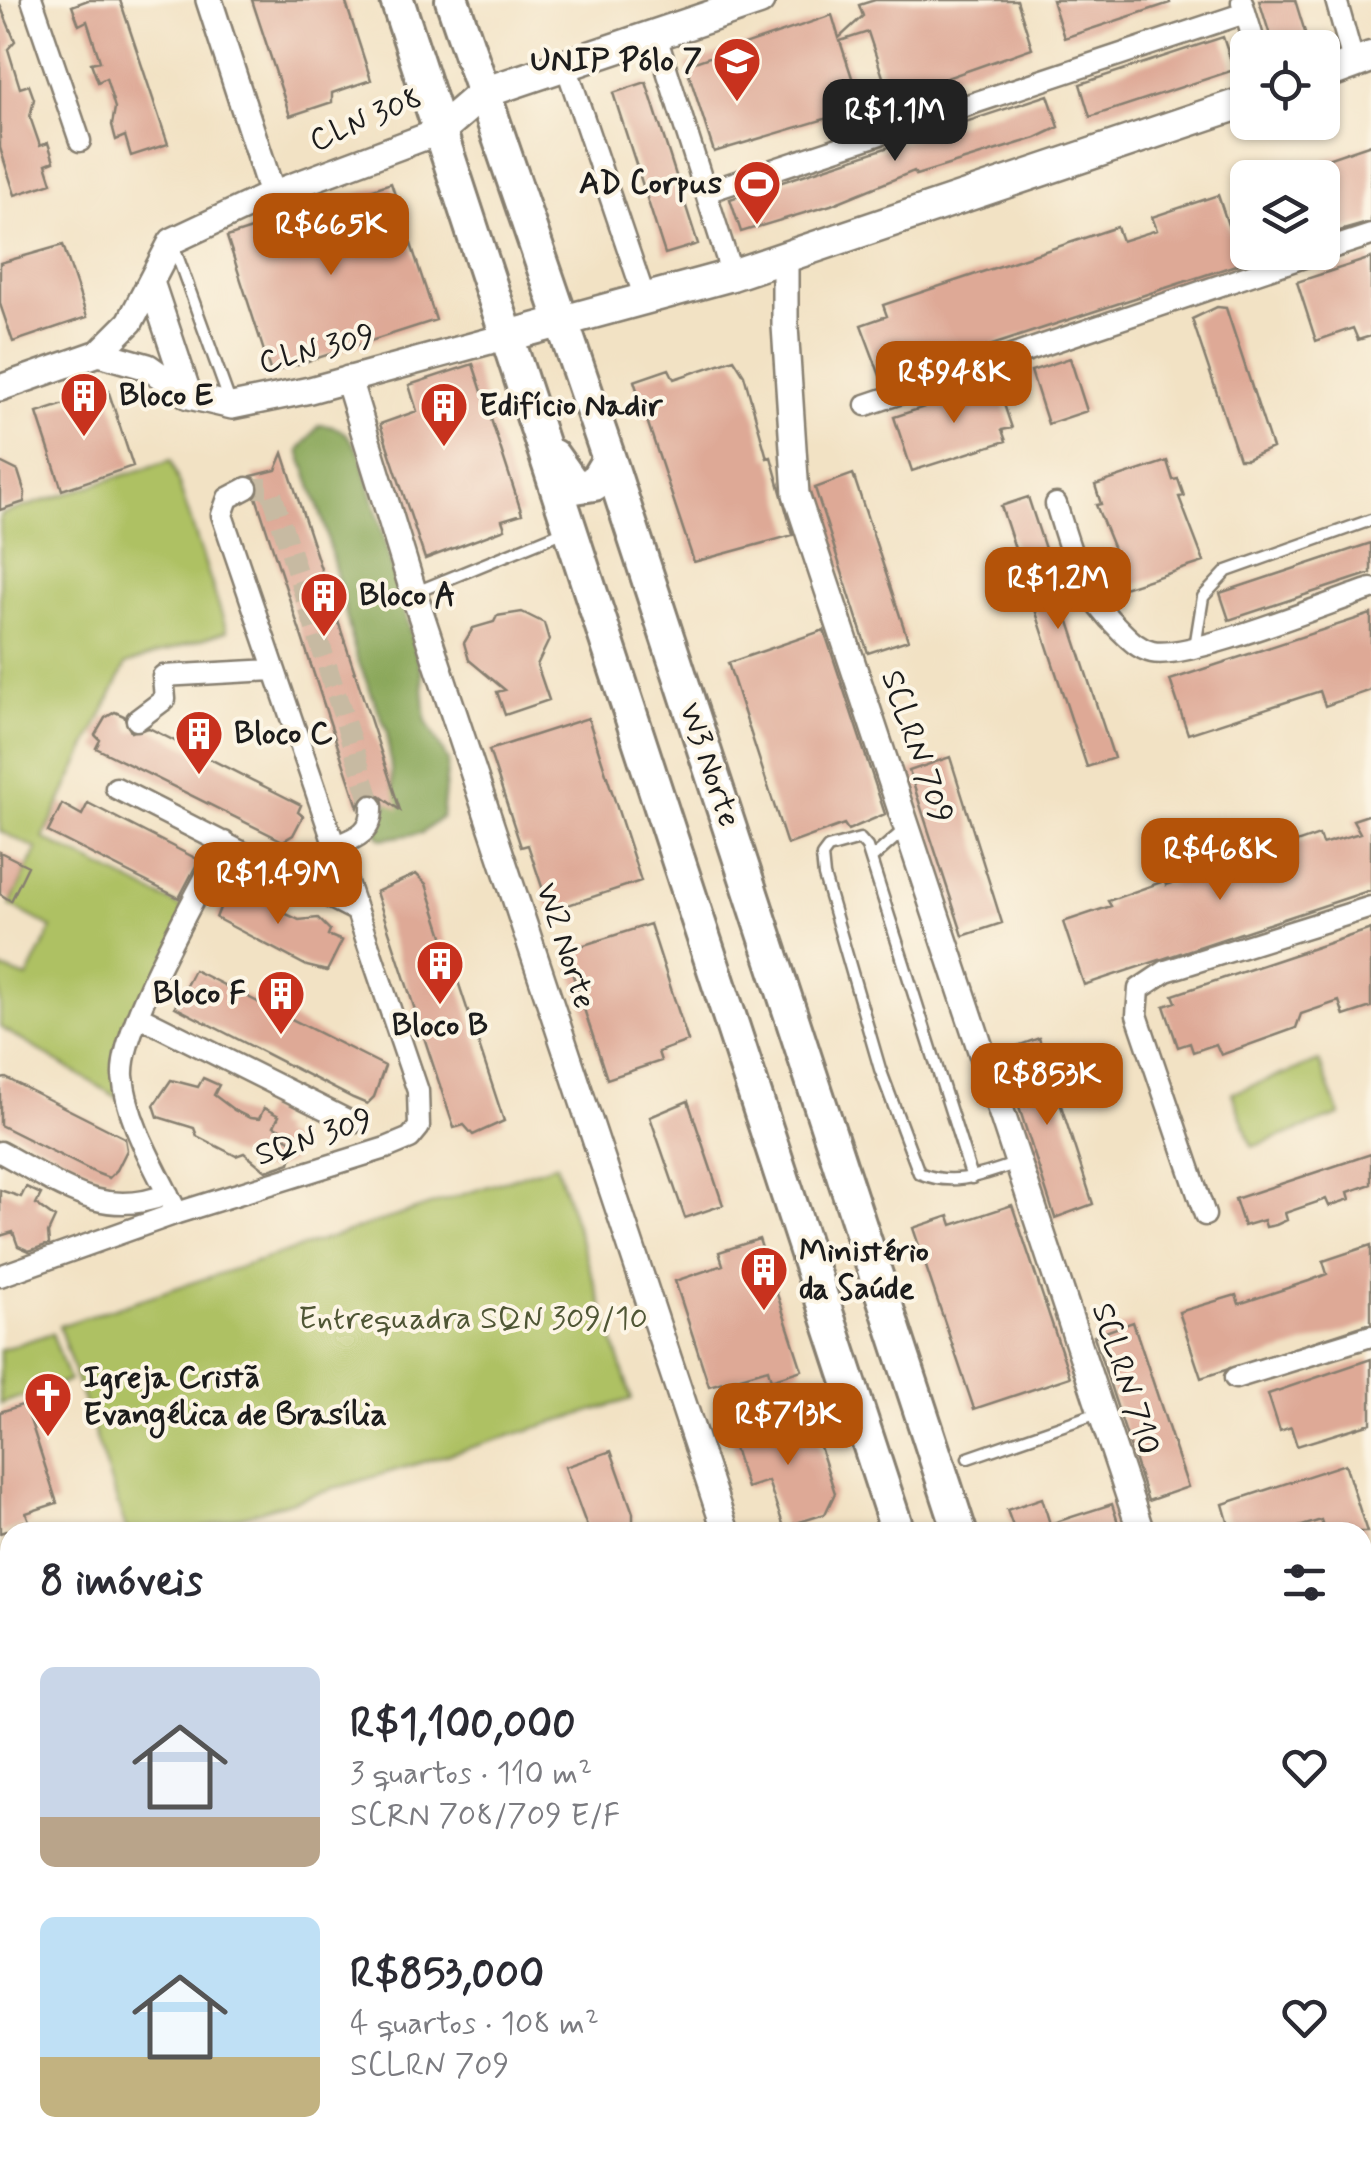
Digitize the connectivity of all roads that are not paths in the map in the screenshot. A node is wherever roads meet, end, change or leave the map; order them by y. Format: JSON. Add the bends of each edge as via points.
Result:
{"nodes":[{"id":1,"x":32,"y":0,"type":"edge"},
{"id":2,"x":209,"y":0,"type":"edge"},
{"id":3,"x":396,"y":0,"type":"edge"},
{"id":4,"x":759,"y":0,"type":"edge"},
{"id":5,"x":1336,"y":0,"type":"edge"},
{"id":6,"x":1243,"y":7,"type":"edge"},
{"id":7,"x":459,"y":8,"type":"edge"},
{"id":8,"x":702,"y":8,"type":"edge"},
{"id":9,"x":655,"y":34,"type":"junction"},
{"id":10,"x":1362,"y":60,"type":"edge"},
{"id":11,"x":565,"y":63,"type":"junction"},
{"id":12,"x":482,"y":92,"type":"junction"},
{"id":13,"x":1230,"y":107,"type":"edge"},
{"id":14,"x":438,"y":132,"type":"junction"},
{"id":15,"x":80,"y":141,"type":"dead end"},
{"id":16,"x":706,"y":192,"type":"junction"},
{"id":17,"x":272,"y":194,"type":"junction"},
{"id":18,"x":1371,"y":235,"type":"edge"},
{"id":19,"x":172,"y":241,"type":"junction"},
{"id":20,"x":1340,"y":246,"type":"edge"},
{"id":21,"x":785,"y":257,"type":"junction"},
{"id":22,"x":1267,"y":270,"type":"edge"},
{"id":23,"x":732,"y":275,"type":"junction"},
{"id":24,"x":150,"y":282,"type":"junction"},
{"id":25,"x":646,"y":302,"type":"junction"},
{"id":26,"x":560,"y":324,"type":"junction"},
{"id":27,"x":508,"y":336,"type":"junction"},
{"id":28,"x":99,"y":353,"type":"junction"},
{"id":29,"x":348,"y":379,"type":"junction"},
{"id":30,"x":0,"y":388,"type":"edge"},
{"id":31,"x":189,"y":396,"type":"junction"},
{"id":32,"x":866,"y":405,"type":"dead end"},
{"id":33,"x":232,"y":406,"type":"junction"},
{"id":34,"x":534,"y":421,"type":"junction"},
{"id":35,"x":609,"y":459,"type":"junction"},
{"id":36,"x":247,"y":488,"type":"dead end"},
{"id":37,"x":1056,"y":504,"type":"dead end"},
{"id":38,"x":1371,"y":520,"type":"edge"},
{"id":39,"x":629,"y":524,"type":"junction"},
{"id":40,"x":570,"y":528,"type":"junction"},
{"id":41,"x":1371,"y":589,"type":"edge"},
{"id":42,"x":414,"y":594,"type":"junction"},
{"id":43,"x":1195,"y":647,"type":"junction"},
{"id":44,"x":273,"y":670,"type":"junction"},
{"id":45,"x":137,"y":720,"type":"dead end"},
{"id":46,"x":116,"y":788,"type":"dead end"},
{"id":47,"x":372,"y":806,"type":"dead end"},
{"id":48,"x":909,"y":826,"type":"junction"},
{"id":49,"x":224,"y":842,"type":"junction"},
{"id":50,"x":333,"y":847,"type":"junction"},
{"id":51,"x":871,"y":858,"type":"junction"},
{"id":52,"x":1371,"y":906,"type":"edge"},
{"id":53,"x":355,"y":910,"type":"junction"},
{"id":54,"x":139,"y":1016,"type":"junction"},
{"id":55,"x":352,"y":1123,"type":"dead end"},
{"id":56,"x":0,"y":1152,"type":"edge"},
{"id":57,"x":1020,"y":1162,"type":"junction"},
{"id":58,"x":972,"y":1178,"type":"junction"},
{"id":59,"x":173,"y":1203,"type":"junction"},
{"id":60,"x":1205,"y":1215,"type":"dead end"},
{"id":61,"x":1048,"y":1246,"type":"joint"},
{"id":62,"x":0,"y":1276,"type":"edge"},
{"id":63,"x":1371,"y":1336,"type":"edge"},
{"id":64,"x":1235,"y":1378,"type":"dead end"},
{"id":65,"x":1102,"y":1411,"type":"junction"},
{"id":66,"x":968,"y":1458,"type":"dead end"},
{"id":67,"x":723,"y":1522,"type":"edge"},
{"id":68,"x":895,"y":1522,"type":"edge"},
{"id":69,"x":957,"y":1522,"type":"edge"},
{"id":70,"x":1138,"y":1522,"type":"edge"}],
"edges":[{"from":1,"to":15,"type":"street"},
{"from":2,"to":17,"type":"street"},
{"from":3,"to":14,"type":"main road","name":"W3 Norte"},
{"from":4,"to":8,"type":"main road"},
{"from":5,"to":10,"type":"street"},
{"from":6,"to":16,"type":"street"},
{"from":7,"to":12,"type":"main road","name":"W3 Norte"},
{"from":8,"to":9,"type":"main road"},
{"from":9,"to":11,"type":"main road"},
{"from":9,"to":16,"type":"street"},
{"from":11,"to":12,"type":"main road"},
{"from":11,"to":25,"type":"street"},
{"from":12,"to":14,"type":"main road","name":"CLN 308"},
{"from":12,"to":26,"type":"main road","name":"W3 Norte"},
{"from":13,"to":21,"type":"main road","name":"CLN 309"},
{"from":14,"to":17,"type":"street","name":"CLN 308"},
{"from":14,"to":27,"type":"main road","name":"W3 Norte"},
{"from":16,"to":23,"type":"street"},
{"from":17,"to":19,"type":"street","name":"CLN 308"},
{"from":18,"to":20,"type":"street"},
{"from":19,"to":24,"type":"street"},
{"from":19,"to":33,"type":"lane"},
{"from":21,"to":23,"type":"main road","name":"CLN 309"},
{"from":21,"to":48,"type":"street","name":"SCLRN 709","via":[[796,494]]},
{"from":22,"to":32,"type":"street"},
{"from":23,"to":25,"type":"main road","name":"CLN 309"},
{"from":24,"to":28,"type":"street","via":[[130,322]]},
{"from":24,"to":31,"type":"street"},
{"from":25,"to":26,"type":"main road","name":"CLN 309"},
{"from":26,"to":27,"type":"main road","name":"CLN 309"},
{"from":26,"to":35,"type":"main road","name":"W3 Norte"},
{"from":27,"to":29,"type":"street","name":"CLN 309"},
{"from":27,"to":34,"type":"main road","name":"W3 Norte"},
{"from":28,"to":30,"type":"street"},
{"from":28,"to":31,"type":"street","name":"CLN 309","via":[[148,367]]},
{"from":29,"to":33,"type":"street","name":"CLN 309"},
{"from":29,"to":42,"type":"street","name":"W2 Norte"},
{"from":31,"to":33,"type":"street","name":"CLN 309"},
{"from":34,"to":35,"type":"main road","via":[[575,487],[594,484]]},
{"from":34,"to":40,"type":"main road","name":"W3 Norte"},
{"from":35,"to":39,"type":"main road","name":"W3 Norte"},
{"from":36,"to":44,"type":"street","name":"SQN 309","via":[[223,507]]},
{"from":37,"to":43,"type":"street","via":[[1091,602],[1136,646],[1168,653]]},
{"from":38,"to":43,"type":"lane","via":[[1227,571],[1204,597]]},
{"from":39,"to":40,"type":"main road","via":[[600,512]]},
{"from":39,"to":69,"type":"main road","name":"W3 Norte"},
{"from":40,"to":42,"type":"lane"},
{"from":40,"to":68,"type":"main road","name":"W3 Norte"},
{"from":41,"to":43,"type":"street"},
{"from":42,"to":67,"type":"street","name":"W2 Norte"},
{"from":44,"to":45,"type":"street","via":[[163,676],[165,699]]},
{"from":44,"to":50,"type":"street","name":"SQN 309"},
{"from":46,"to":49,"type":"street"},
{"from":47,"to":50,"type":"street","via":[[371,824],[361,835]]},
{"from":48,"to":51,"type":"lane"},
{"from":48,"to":57,"type":"street","name":"SCLRN 709"},
{"from":49,"to":53,"type":"street"},
{"from":49,"to":54,"type":"street"},
{"from":50,"to":53,"type":"street","name":"SQN 309"},
{"from":51,"to":58,"type":"lane"},
{"from":51,"to":58,"type":"lane","via":[[860,839],[828,848],[822,864],[880,1069],[920,1173],[945,1182]]},
{"from":52,"to":60,"type":"street","via":[[1166,971],[1139,988],[1137,1015]]},
{"from":53,"to":59,"type":"street","name":"SQN 309","via":[[418,1091],[419,1127],[386,1148]]},
{"from":54,"to":55,"type":"street","name":"SQN 309"},
{"from":54,"to":59,"type":"street","via":[[124,1079],[135,1123]]},
{"from":56,"to":59,"type":"street","name":"SQN 309","via":[[107,1205]]},
{"from":57,"to":58,"type":"lane"},
{"from":57,"to":61,"type":"street","name":"SCLRN 709"},
{"from":59,"to":62,"type":"street","name":"SQN 309"},
{"from":61,"to":65,"type":"street","name":"SCLRN 710"},
{"from":63,"to":64,"type":"street"},
{"from":65,"to":66,"type":"lane"},
{"from":65,"to":70,"type":"street","name":"SCLRN 710"}]}
